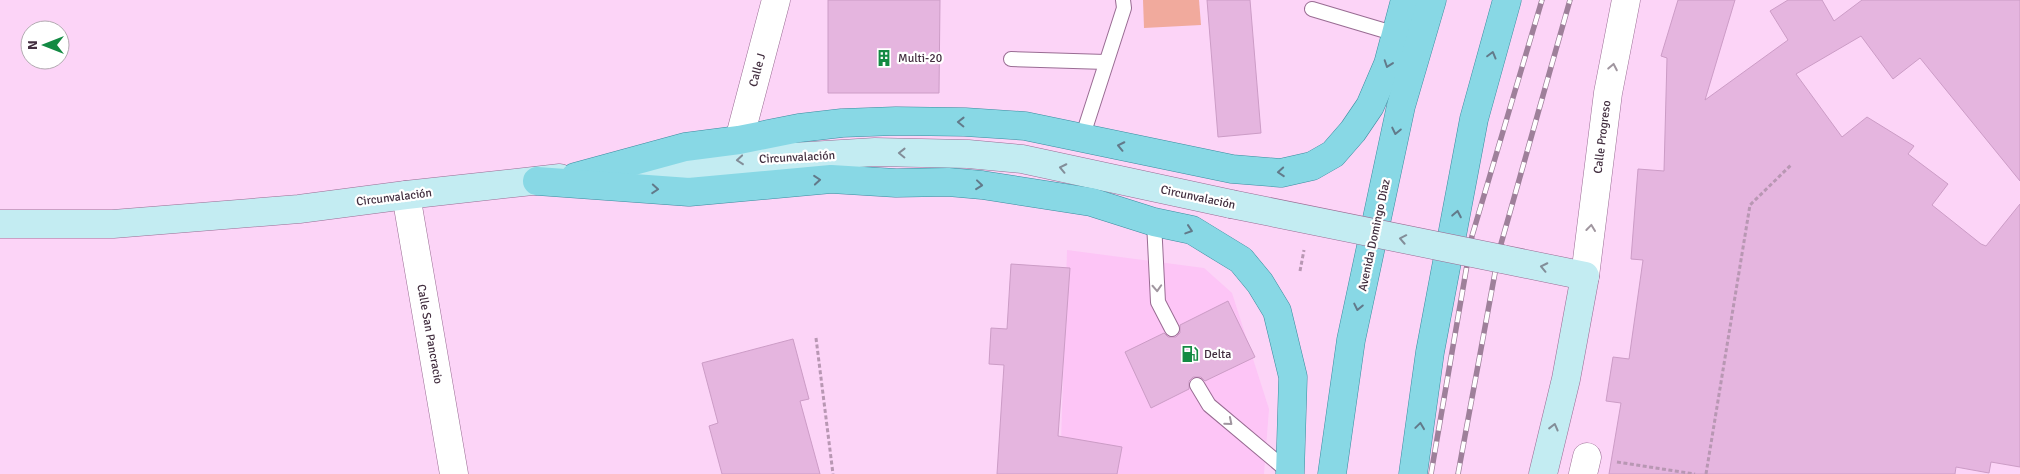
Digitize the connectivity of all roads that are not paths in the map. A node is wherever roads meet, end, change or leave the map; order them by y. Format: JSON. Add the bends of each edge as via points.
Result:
{"nodes":[{"id":1,"x":776,"y":0,"type":"edge"},
{"id":2,"x":1123,"y":0,"type":"edge"},
{"id":3,"x":1405,"y":0,"type":"edge"},
{"id":4,"x":1432,"y":0,"type":"edge"},
{"id":5,"x":1507,"y":0,"type":"edge"},
{"id":6,"x":1626,"y":0,"type":"edge"},
{"id":7,"x":1312,"y":9,"type":"dead end"},
{"id":8,"x":1396,"y":34,"type":"junction"},
{"id":9,"x":1011,"y":59,"type":"dead end"},
{"id":10,"x":1106,"y":62,"type":"junction"},
{"id":11,"x":1082,"y":138,"type":"junction"},
{"id":12,"x":738,"y":140,"type":"junction"},
{"id":13,"x":575,"y":177,"type":"junction"},
{"id":14,"x":537,"y":181,"type":"junction"},
{"id":15,"x":406,"y":195,"type":"junction"},
{"id":16,"x":1154,"y":222,"type":"junction"},
{"id":17,"x":0,"y":224,"type":"edge"},
{"id":18,"x":1585,"y":276,"type":"junction"},
{"id":19,"x":1172,"y":329,"type":"dead end"},
{"id":20,"x":1197,"y":385,"type":"dead end"},
{"id":21,"x":454,"y":474,"type":"edge"},
{"id":22,"x":1290,"y":474,"type":"edge"},
{"id":23,"x":1332,"y":474,"type":"edge"},
{"id":24,"x":1413,"y":474,"type":"edge"},
{"id":25,"x":1543,"y":474,"type":"edge"}],
"edges":[{"from":1,"to":12,"type":"street","name":"Calle J"},
{"from":2,"to":10,"type":"lane","via":[[1124,8]]},
{"from":3,"to":8,"type":"main road"},
{"from":4,"to":23,"type":"main road","name":"Avenida Domingo Díaz","one_way":true,"via":[[1402,106],[1351,340]]},
{"from":24,"to":5,"type":"main road","one_way":true,"via":[[1430,352],[1474,119]]},
{"from":18,"to":6,"type":"street","name":"Calle Progreso","one_way":true,"via":[[1608,94]]},
{"from":7,"to":8,"type":"lane"},
{"from":8,"to":11,"type":"main road","one_way":true,"via":[[1388,64],[1370,106],[1333,154],[1312,166],[1281,174],[1232,170]]},
{"from":9,"to":10,"type":"lane"},
{"from":10,"to":11,"type":"lane"},
{"from":11,"to":12,"type":"main road","one_way":true,"via":[[1024,126],[896,121],[799,128]]},
{"from":12,"to":13,"type":"main road","via":[[685,147]]},
{"from":13,"to":14,"type":"main road","name":"Circunvalación"},
{"from":18,"to":13,"type":"main road","name":"Circunvalación","one_way":true,"bridge":true,"via":[[1022,159],[875,152],[759,158]]},
{"from":14,"to":15,"type":"main road","name":"Circunvalación"},
{"from":14,"to":16,"type":"main road","one_way":true,"via":[[689,192],[831,179],[948,182],[1090,202]]},
{"from":15,"to":17,"type":"main road","name":"Circunvalación","via":[[299,209],[113,224]]},
{"from":15,"to":21,"type":"street","name":"Calle San Pancracio"},
{"from":16,"to":19,"type":"lane","one_way":true,"via":[[1158,302]]},
{"from":16,"to":22,"type":"main road","one_way":true,"via":[[1192,230],[1241,260],[1277,311],[1293,377]]},
{"from":25,"to":18,"type":"main road","one_way":true,"via":[[1566,379]]},
{"from":20,"to":22,"type":"lane","one_way":true,"via":[[1209,405]]}]}
